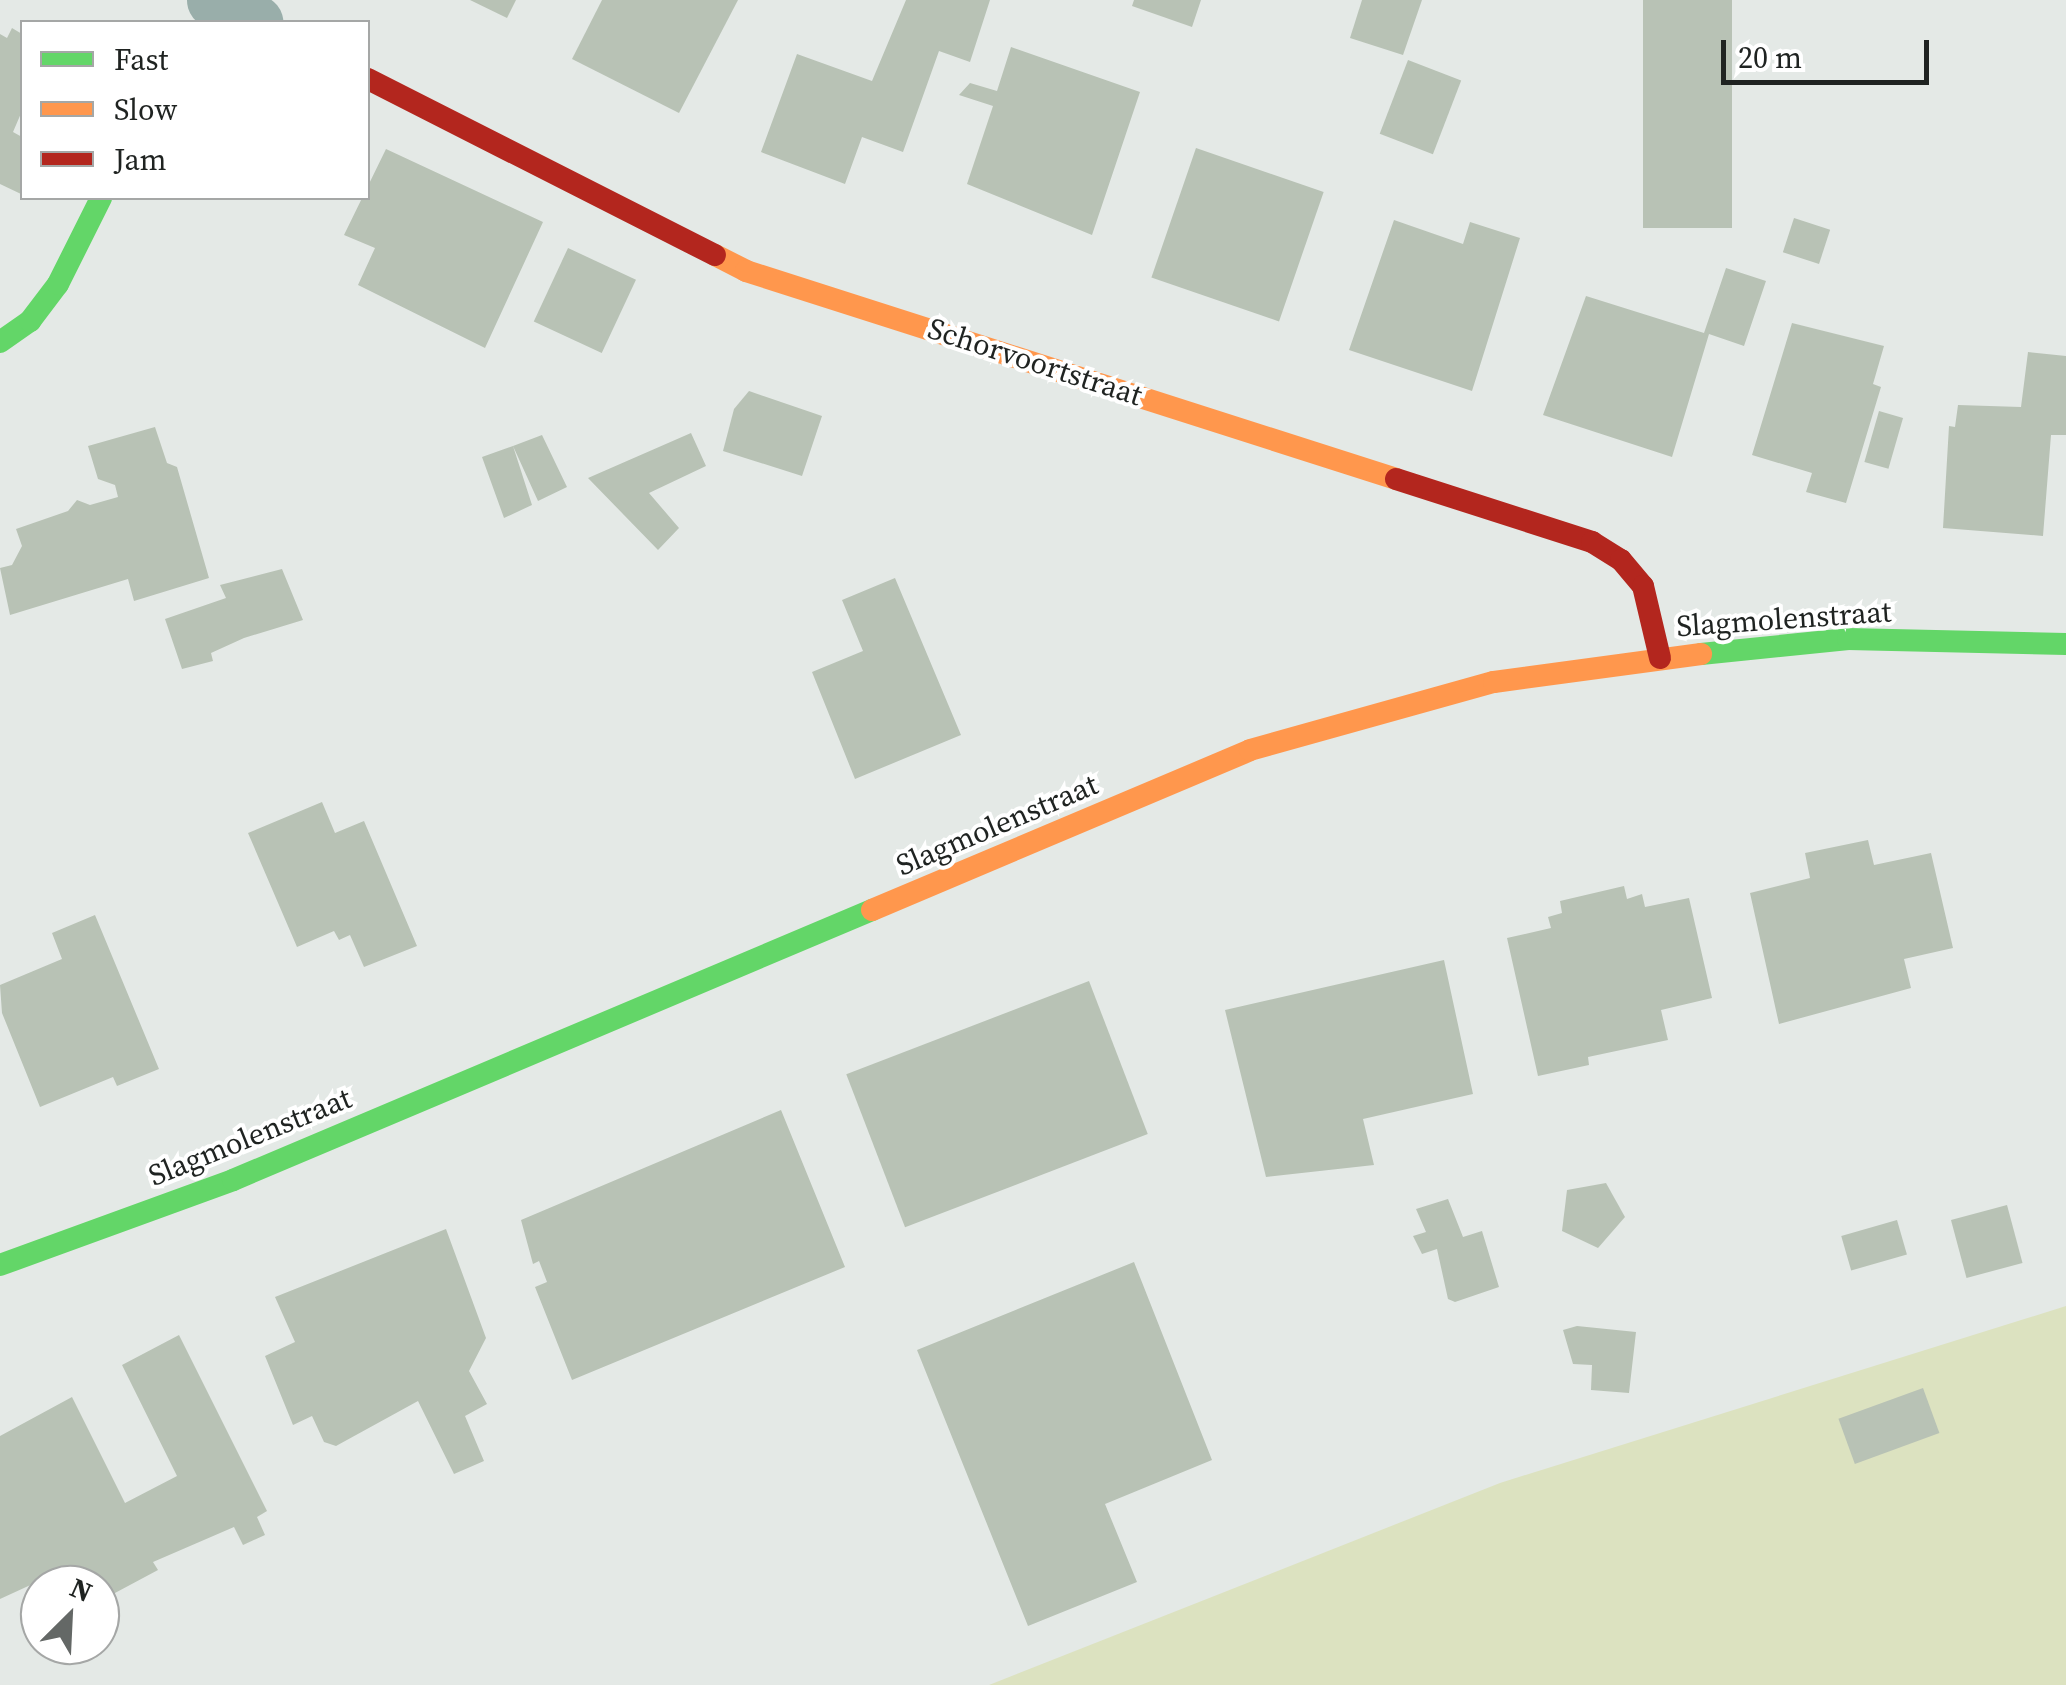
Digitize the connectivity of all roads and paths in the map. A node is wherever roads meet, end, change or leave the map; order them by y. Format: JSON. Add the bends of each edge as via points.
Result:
{"nodes":[{"id":1,"x":370,"y":80,"type":"edge"},
{"id":2,"x":100,"y":200,"type":"edge"},
{"id":3,"x":0,"y":342,"type":"edge"},
{"id":4,"x":2066,"y":644,"type":"edge"},
{"id":5,"x":1660,"y":658,"type":"junction"},
{"id":6,"x":0,"y":1266,"type":"edge"}],
"edges":[{"from":1,"to":5,"type":"street","name":"Schorvoortstraat","via":[[746,271],[1592,542],[1622,560],[1643,586]]},
{"from":2,"to":3,"type":"street","via":[[58,284],[30,322]]},
{"from":4,"to":5,"type":"street","name":"Slagmolenstraat","via":[[1848,640]]},
{"from":5,"to":6,"type":"street","name":"Slagmolenstraat","via":[[1494,682],[1250,750],[232,1180]]}]}
